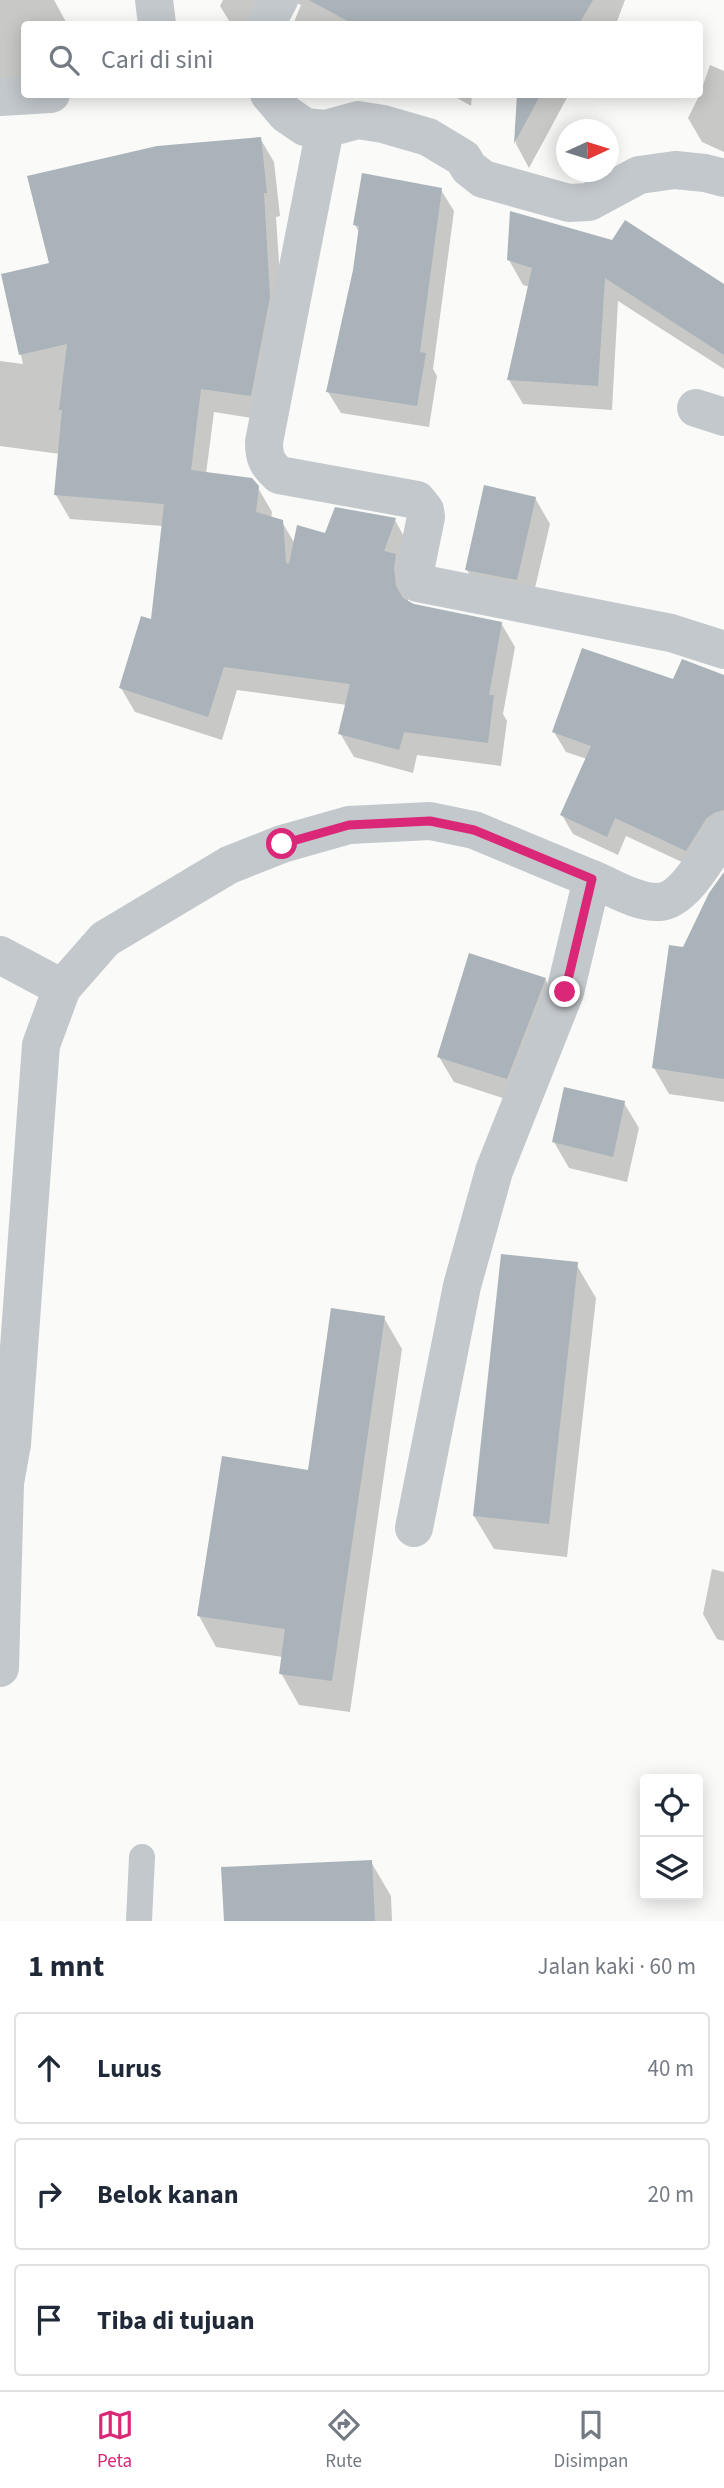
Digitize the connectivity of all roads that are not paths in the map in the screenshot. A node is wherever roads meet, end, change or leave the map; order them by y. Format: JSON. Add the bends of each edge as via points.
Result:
{"nodes":[{"id":1,"x":154,"y":0,"type":"edge"},
{"id":2,"x":279,"y":0,"type":"edge"},
{"id":3,"x":157,"y":21,"type":"edge"},
{"id":4,"x":268,"y":21,"type":"edge"},
{"id":5,"x":21,"y":96,"type":"edge"},
{"id":6,"x":0,"y":97,"type":"edge"},
{"id":7,"x":272,"y":98,"type":"edge"},
{"id":8,"x":325,"y":129,"type":"junction"},
{"id":9,"x":724,"y":178,"type":"edge"},
{"id":10,"x":724,"y":650,"type":"edge"},
{"id":11,"x":724,"y":832,"type":"edge"},
{"id":12,"x":592,"y":879,"type":"junction"},
{"id":13,"x":0,"y":955,"type":"edge"},
{"id":14,"x":62,"y":988,"type":"junction"},
{"id":15,"x":6,"y":1443,"type":"edge"},
{"id":16,"x":414,"y":1528,"type":"dead end"},
{"id":17,"x":3,"y":1537,"type":"edge"},
{"id":18,"x":0,"y":1668,"type":"edge"},
{"id":19,"x":142,"y":1857,"type":"dead end"},
{"id":20,"x":139,"y":1921,"type":"edge"}],
"edges":[{"from":1,"to":3,"type":"street"},
{"from":2,"to":4,"type":"street"},
{"from":5,"to":6,"type":"street"},
{"from":7,"to":8,"type":"street","via":[[305,127]]},
{"from":8,"to":9,"type":"street","via":[[358,120],[428,137],[463,158],[483,179],[569,203],[589,202],[639,175],[675,170]]},
{"from":8,"to":10,"type":"street","via":[[264,442],[264,458],[271,468],[279,475],[417,500],[426,517],[416,566],[418,583],[671,633]]},
{"from":11,"to":12,"type":"street","via":[[674,898],[640,900]]},
{"from":12,"to":14,"type":"street","via":[[474,830],[430,821],[349,825],[229,865],[105,939]]},
{"from":12,"to":16,"type":"street","via":[[565,992],[494,1171],[462,1286]]},
{"from":13,"to":14,"type":"street"},
{"from":14,"to":15,"type":"street","via":[[41,1045]]},
{"from":15,"to":17,"type":"street"},
{"from":17,"to":18,"type":"street"},
{"from":19,"to":20,"type":"lane"}]}
